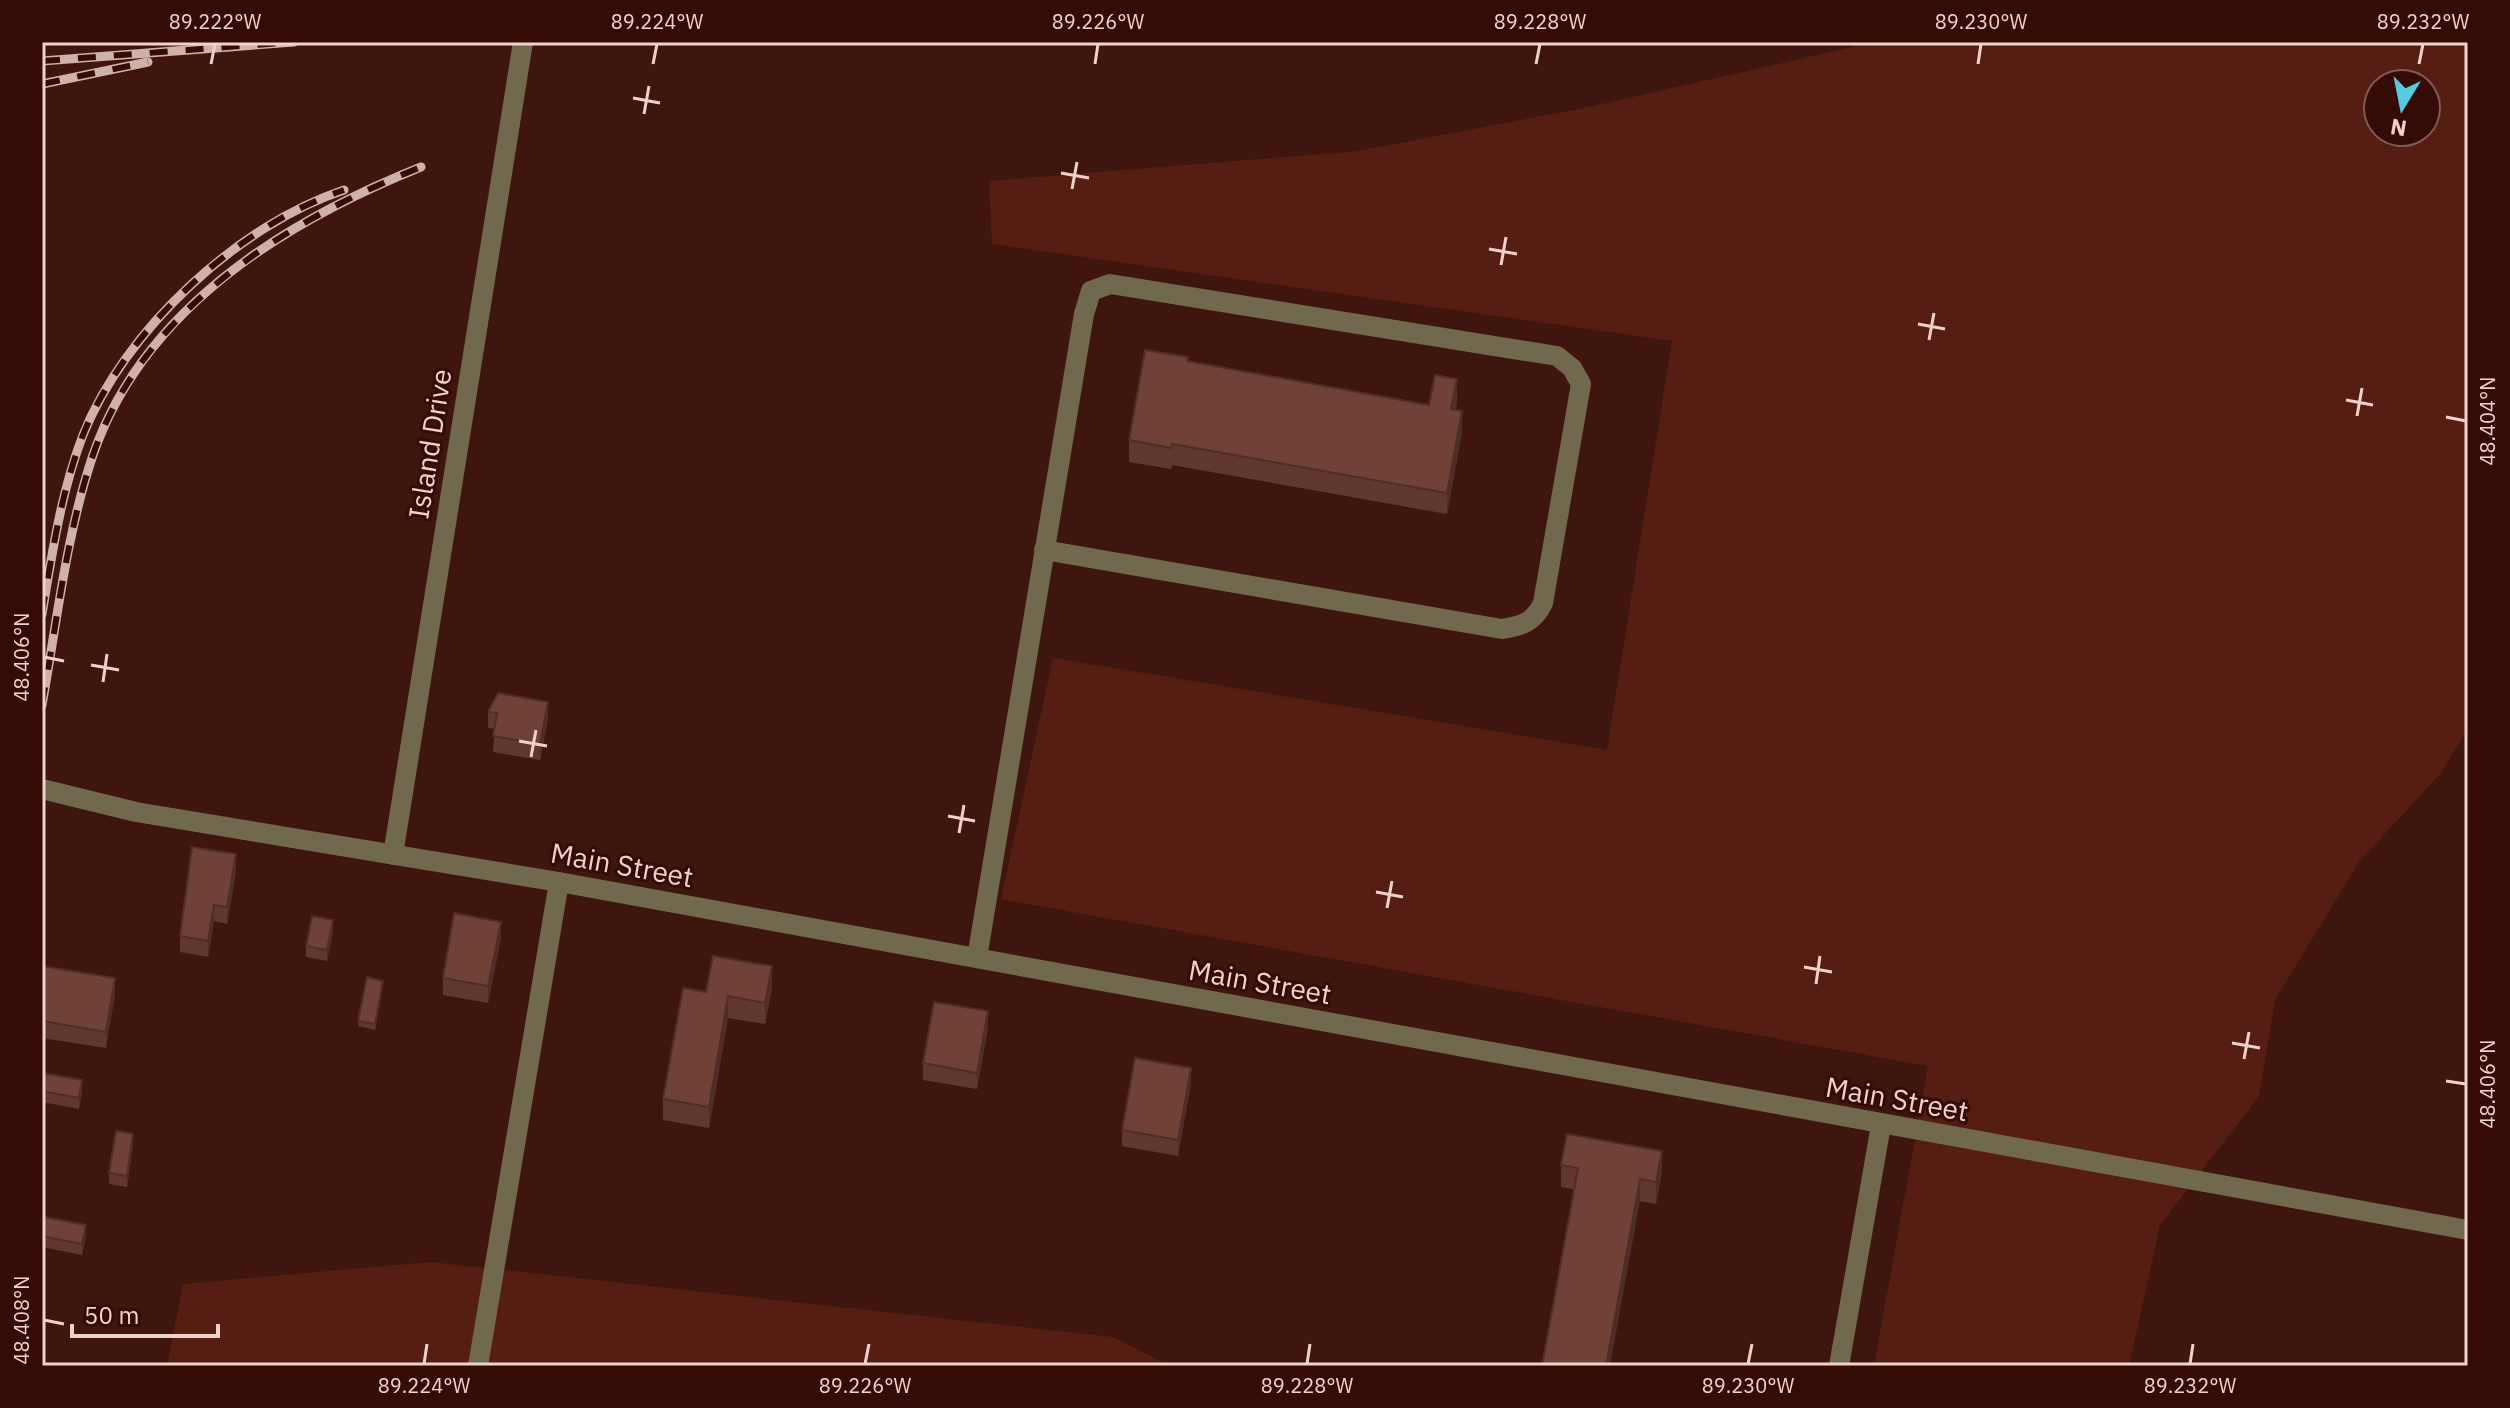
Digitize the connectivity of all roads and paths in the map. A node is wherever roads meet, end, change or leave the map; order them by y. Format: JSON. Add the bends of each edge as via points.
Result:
{"nodes":[{"id":1,"x":523,"y":42,"type":"edge"},
{"id":2,"x":1044,"y":550,"type":"junction"},
{"id":3,"x":42,"y":789,"type":"edge"},
{"id":4,"x":393,"y":855,"type":"junction"},
{"id":5,"x":559,"y":882,"type":"junction"},
{"id":6,"x":977,"y":958,"type":"junction"},
{"id":7,"x":1881,"y":1125,"type":"junction"},
{"id":8,"x":2468,"y":1230,"type":"edge"},
{"id":9,"x":478,"y":1366,"type":"edge"},
{"id":10,"x":1839,"y":1366,"type":"edge"}],
"edges":[{"from":1,"to":4,"type":"street","name":"Island Drive"},
{"from":2,"to":2,"type":"street","via":[[1084,314],[1091,291],[1110,284],[1557,356],[1581,384],[1543,603],[1536,618],[1520,626],[1502,629]]},
{"from":2,"to":6,"type":"street"},
{"from":3,"to":4,"type":"street","name":"Main Street","via":[[136,812]]},
{"from":4,"to":5,"type":"street","name":"Main Street"},
{"from":5,"to":6,"type":"street","name":"Main Street"},
{"from":5,"to":9,"type":"street"},
{"from":6,"to":7,"type":"street","name":"Main Street"},
{"from":7,"to":8,"type":"street","name":"Main Street"},
{"from":7,"to":10,"type":"street"}]}
